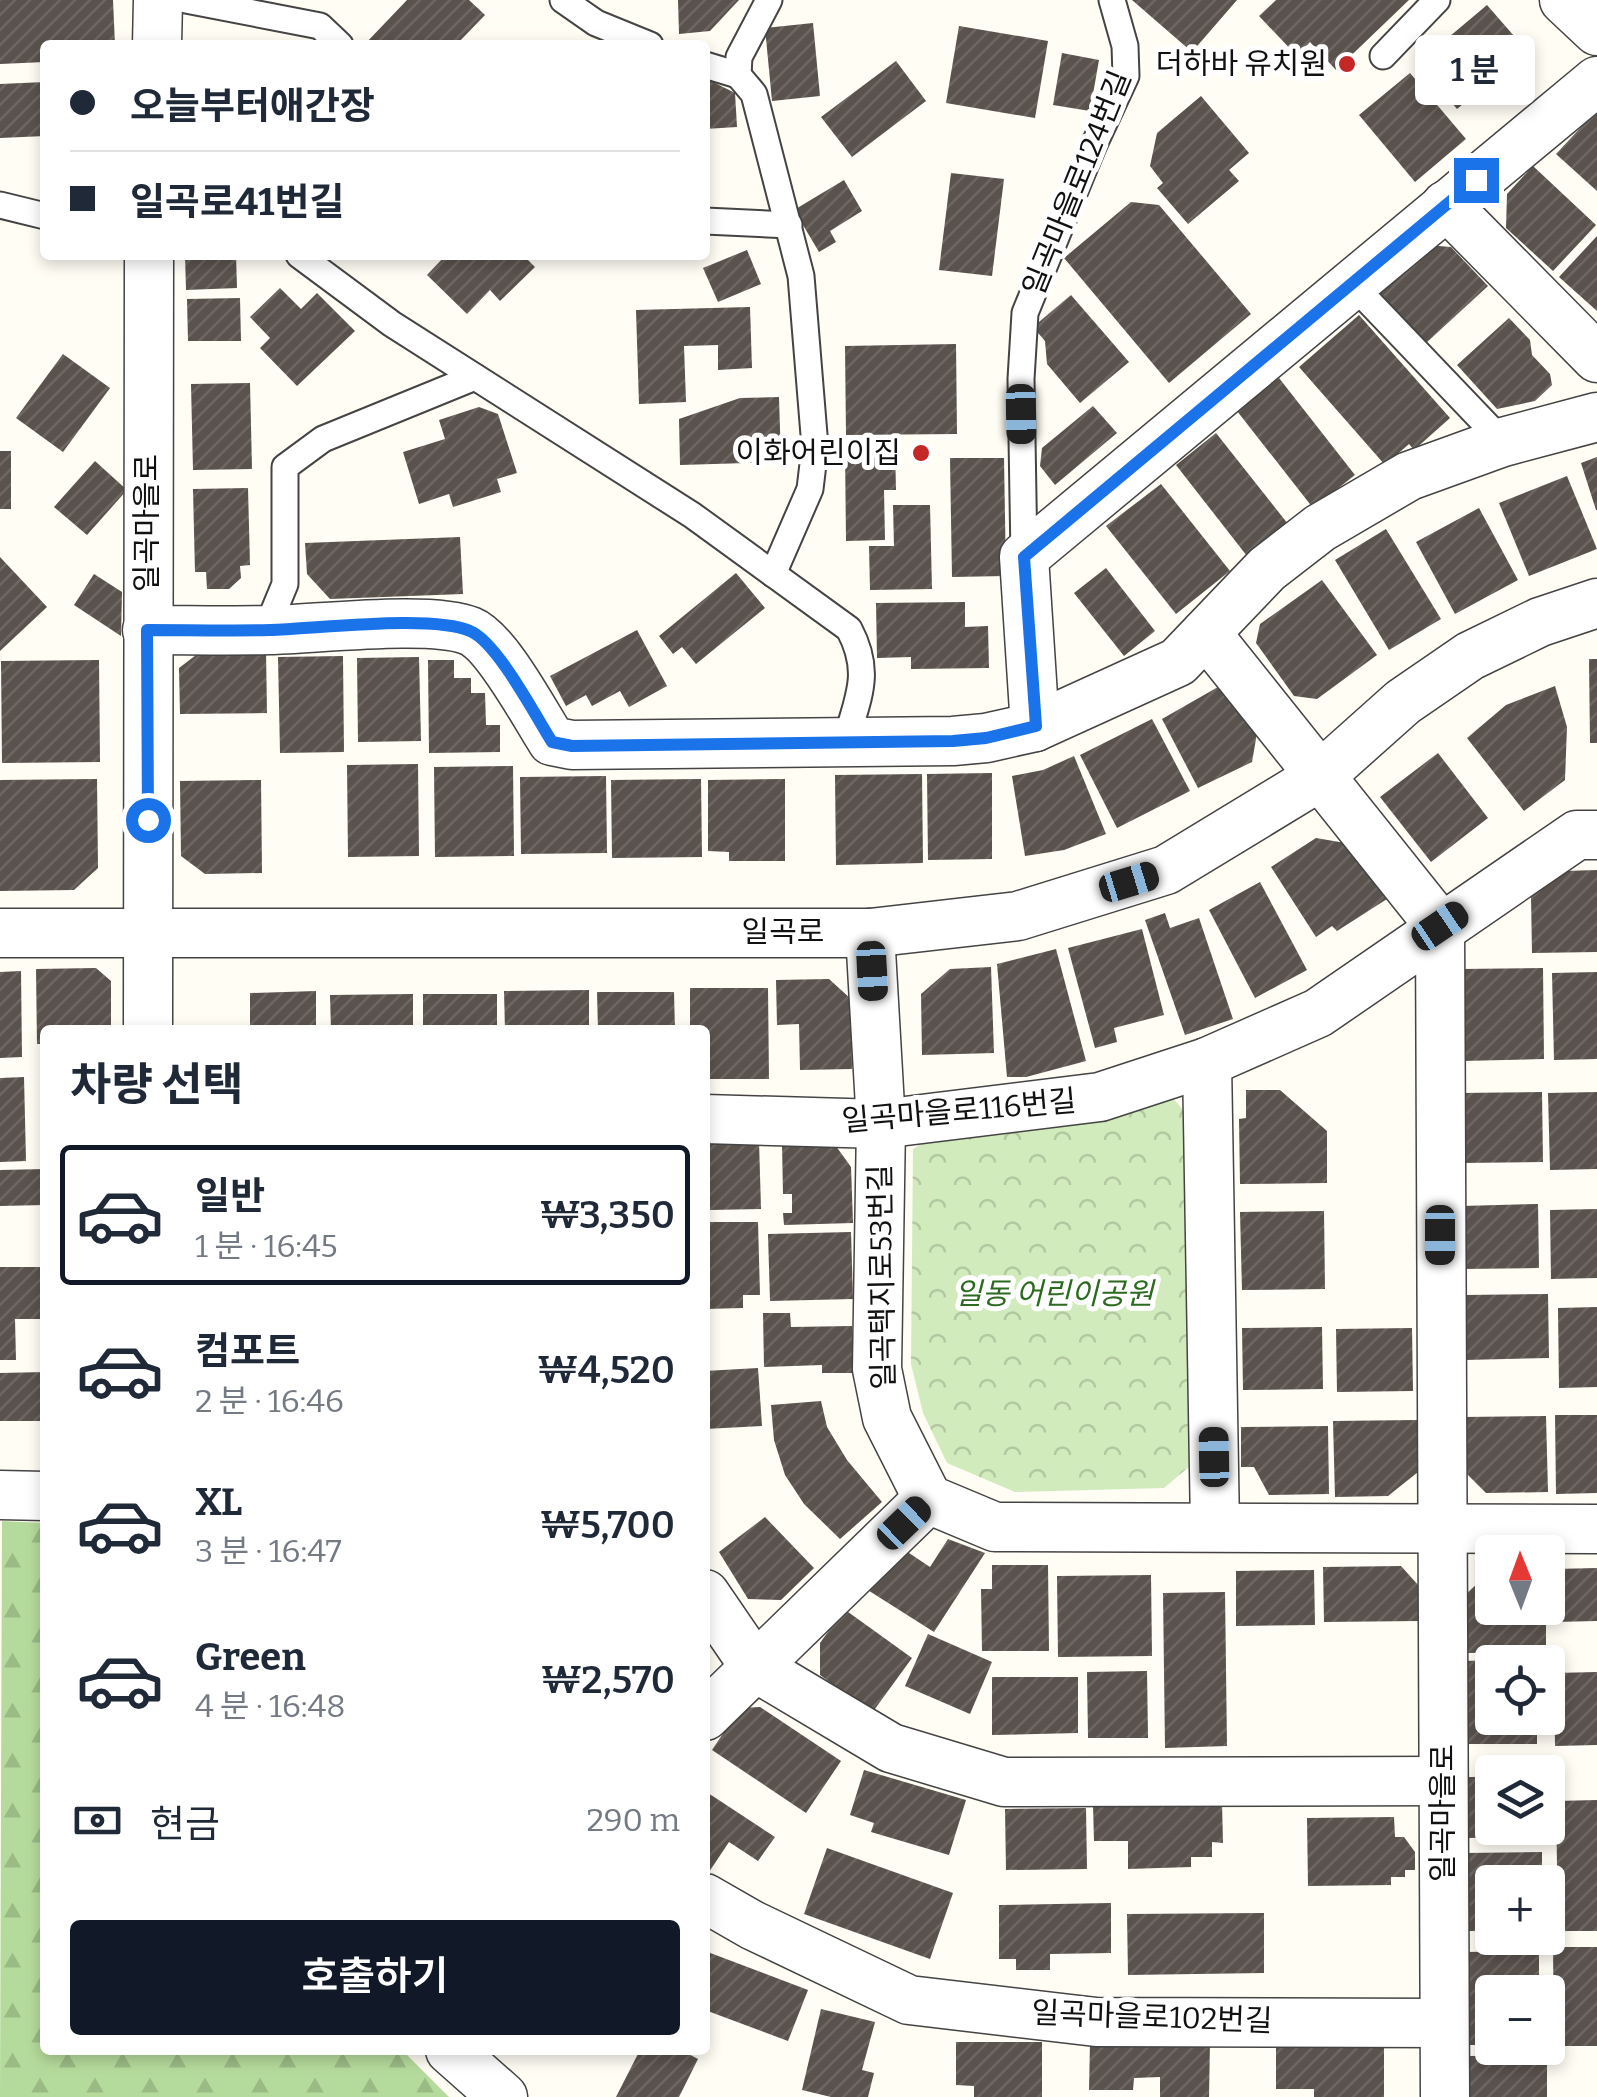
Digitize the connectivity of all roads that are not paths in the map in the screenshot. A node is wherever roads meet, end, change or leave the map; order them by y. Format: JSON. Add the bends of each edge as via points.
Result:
{"nodes":[{"id":1,"x":158,"y":0,"type":"edge"},
{"id":2,"x":186,"y":0,"type":"edge"},
{"id":3,"x":563,"y":0,"type":"edge"},
{"id":4,"x":769,"y":0,"type":"edge"},
{"id":5,"x":1112,"y":0,"type":"edge"},
{"id":6,"x":1437,"y":0,"type":"edge"},
{"id":7,"x":1564,"y":0,"type":"edge"},
{"id":8,"x":1597,"y":30,"type":"edge"},
{"id":9,"x":158,"y":40,"type":"edge"},
{"id":10,"x":335,"y":40,"type":"edge"},
{"id":11,"x":637,"y":40,"type":"edge"},
{"id":12,"x":1382,"y":56,"type":"dead end"},
{"id":13,"x":710,"y":66,"type":"edge"},
{"id":14,"x":738,"y":75,"type":"junction"},
{"id":15,"x":1597,"y":82,"type":"edge"},
{"id":16,"x":0,"y":205,"type":"edge"},
{"id":17,"x":1446,"y":205,"type":"junction"},
{"id":18,"x":40,"y":215,"type":"edge"},
{"id":19,"x":710,"y":221,"type":"edge"},
{"id":20,"x":788,"y":225,"type":"junction"},
{"id":21,"x":149,"y":260,"type":"edge"},
{"id":22,"x":306,"y":260,"type":"edge"},
{"id":23,"x":1352,"y":284,"type":"junction"},
{"id":24,"x":1597,"y":358,"type":"edge"},
{"id":25,"x":475,"y":377,"type":"junction"},
{"id":26,"x":1597,"y":417,"type":"edge"},
{"id":27,"x":1503,"y":442,"type":"junction"},
{"id":28,"x":1024,"y":557,"type":"junction"},
{"id":29,"x":773,"y":574,"type":"junction"},
{"id":30,"x":1597,"y":603,"type":"edge"},
{"id":31,"x":147,"y":630,"type":"junction"},
{"id":32,"x":266,"y":630,"type":"junction"},
{"id":33,"x":1206,"y":633,"type":"junction"},
{"id":34,"x":1036,"y":726,"type":"junction"},
{"id":35,"x":845,"y":744,"type":"junction"},
{"id":36,"x":1319,"y":777,"type":"junction"},
{"id":37,"x":1597,"y":835,"type":"edge"},
{"id":38,"x":1440,"y":926,"type":"junction"},
{"id":39,"x":0,"y":933,"type":"edge"},
{"id":40,"x":149,"y":933,"type":"junction"},
{"id":41,"x":870,"y":933,"type":"junction"},
{"id":42,"x":148,"y":1025,"type":"edge"},
{"id":43,"x":1207,"y":1062,"type":"junction"},
{"id":44,"x":710,"y":1119,"type":"edge"},
{"id":45,"x":881,"y":1124,"type":"junction"},
{"id":46,"x":0,"y":1495,"type":"edge"},
{"id":47,"x":40,"y":1496,"type":"edge"},
{"id":48,"x":928,"y":1499,"type":"junction"},
{"id":49,"x":1215,"y":1528,"type":"junction"},
{"id":50,"x":1440,"y":1528,"type":"junction"},
{"id":51,"x":1597,"y":1529,"type":"edge"},
{"id":52,"x":710,"y":1601,"type":"edge"},
{"id":53,"x":756,"y":1666,"type":"junction"},
{"id":54,"x":710,"y":1711,"type":"edge"},
{"id":55,"x":1443,"y":1782,"type":"junction"},
{"id":56,"x":710,"y":1901,"type":"edge"},
{"id":57,"x":1444,"y":2023,"type":"junction"},
{"id":58,"x":456,"y":2055,"type":"edge"},
{"id":59,"x":503,"y":2097,"type":"edge"},
{"id":60,"x":1445,"y":2097,"type":"edge"}],
"edges":[{"from":1,"to":9,"type":"street"},
{"from":2,"to":10,"type":"lane","via":[[320,26]]},
{"from":3,"to":11,"type":"lane","via":[[596,24]]},
{"from":4,"to":14,"type":"lane","via":[[739,57]]},
{"from":5,"to":28,"type":"lane","name":"일곡마을로124번길","via":[[1126,76],[1025,312]]},
{"from":6,"to":12,"type":"lane"},
{"from":7,"to":8,"type":"street"},
{"from":13,"to":14,"type":"lane"},
{"from":14,"to":20,"type":"lane","via":[[754,94]]},
{"from":15,"to":17,"type":"street"},
{"from":16,"to":18,"type":"lane"},
{"from":17,"to":23,"type":"street"},
{"from":17,"to":24,"type":"street"},
{"from":19,"to":20,"type":"lane"},
{"from":20,"to":29,"type":"lane","via":[[801,276],[815,447],[810,489]]},
{"from":21,"to":31,"type":"street","name":"일곡마을로"},
{"from":22,"to":25,"type":"lane"},
{"from":23,"to":27,"type":"lane"},
{"from":23,"to":28,"type":"street"},
{"from":25,"to":29,"type":"lane"},
{"from":25,"to":32,"type":"lane","via":[[323,439],[285,467],[285,584]]},
{"from":26,"to":27,"type":"street"},
{"from":27,"to":33,"type":"street","via":[[1409,476],[1320,528],[1267,569]]},
{"from":28,"to":34,"type":"street","name":"일곡마을로124번길"},
{"from":29,"to":35,"type":"lane","via":[[839,620],[861,652],[864,673]]},
{"from":30,"to":36,"type":"street","name":"일곡로","via":[[1470,656],[1402,702]]},
{"from":31,"to":32,"type":"street"},
{"from":31,"to":40,"type":"street","name":"일곡마을로"},
{"from":32,"to":35,"type":"street","via":[[403,624],[472,631],[498,656],[552,742],[572,746]]},
{"from":33,"to":34,"type":"street","via":[[1178,662]]},
{"from":33,"to":36,"type":"street"},
{"from":34,"to":35,"type":"street","via":[[986,738]]},
{"from":36,"to":38,"type":"street"},
{"from":36,"to":41,"type":"street","name":"일곡로","via":[[1166,870],[1018,916]]},
{"from":37,"to":38,"type":"street","name":"일곡마을로116번길","via":[[1577,834]]},
{"from":38,"to":43,"type":"street","name":"일곡마을로116번길","via":[[1318,1012]]},
{"from":38,"to":50,"type":"street"},
{"from":39,"to":40,"type":"street","name":"일곡로"},
{"from":40,"to":41,"type":"street","name":"일곡로"},
{"from":40,"to":42,"type":"street","name":"일곡마을로"},
{"from":41,"to":45,"type":"street","name":"일곡택지로53번길"},
{"from":43,"to":45,"type":"street","name":"일곡마을로116번길","via":[[1100,1097]]},
{"from":43,"to":49,"type":"street"},
{"from":44,"to":45,"type":"street","name":"일곡마을로116번길"},
{"from":45,"to":48,"type":"street","name":"일곡택지로53번길","via":[[877,1368],[887,1418]]},
{"from":46,"to":47,"type":"street"},
{"from":48,"to":49,"type":"street","via":[[995,1527]]},
{"from":48,"to":53,"type":"street"},
{"from":49,"to":50,"type":"street"},
{"from":50,"to":51,"type":"street"},
{"from":50,"to":55,"type":"street","name":"일곡마을로"},
{"from":52,"to":53,"type":"street"},
{"from":53,"to":54,"type":"street"},
{"from":53,"to":55,"type":"street","via":[[891,1748],[1004,1782]]},
{"from":55,"to":57,"type":"street","name":"일곡마을로"},
{"from":56,"to":57,"type":"street","name":"일곡마을로102번길","via":[[910,2000],[1096,2022]]},
{"from":57,"to":60,"type":"street","name":"일곡마을로"},
{"from":58,"to":59,"type":"street"}]}
